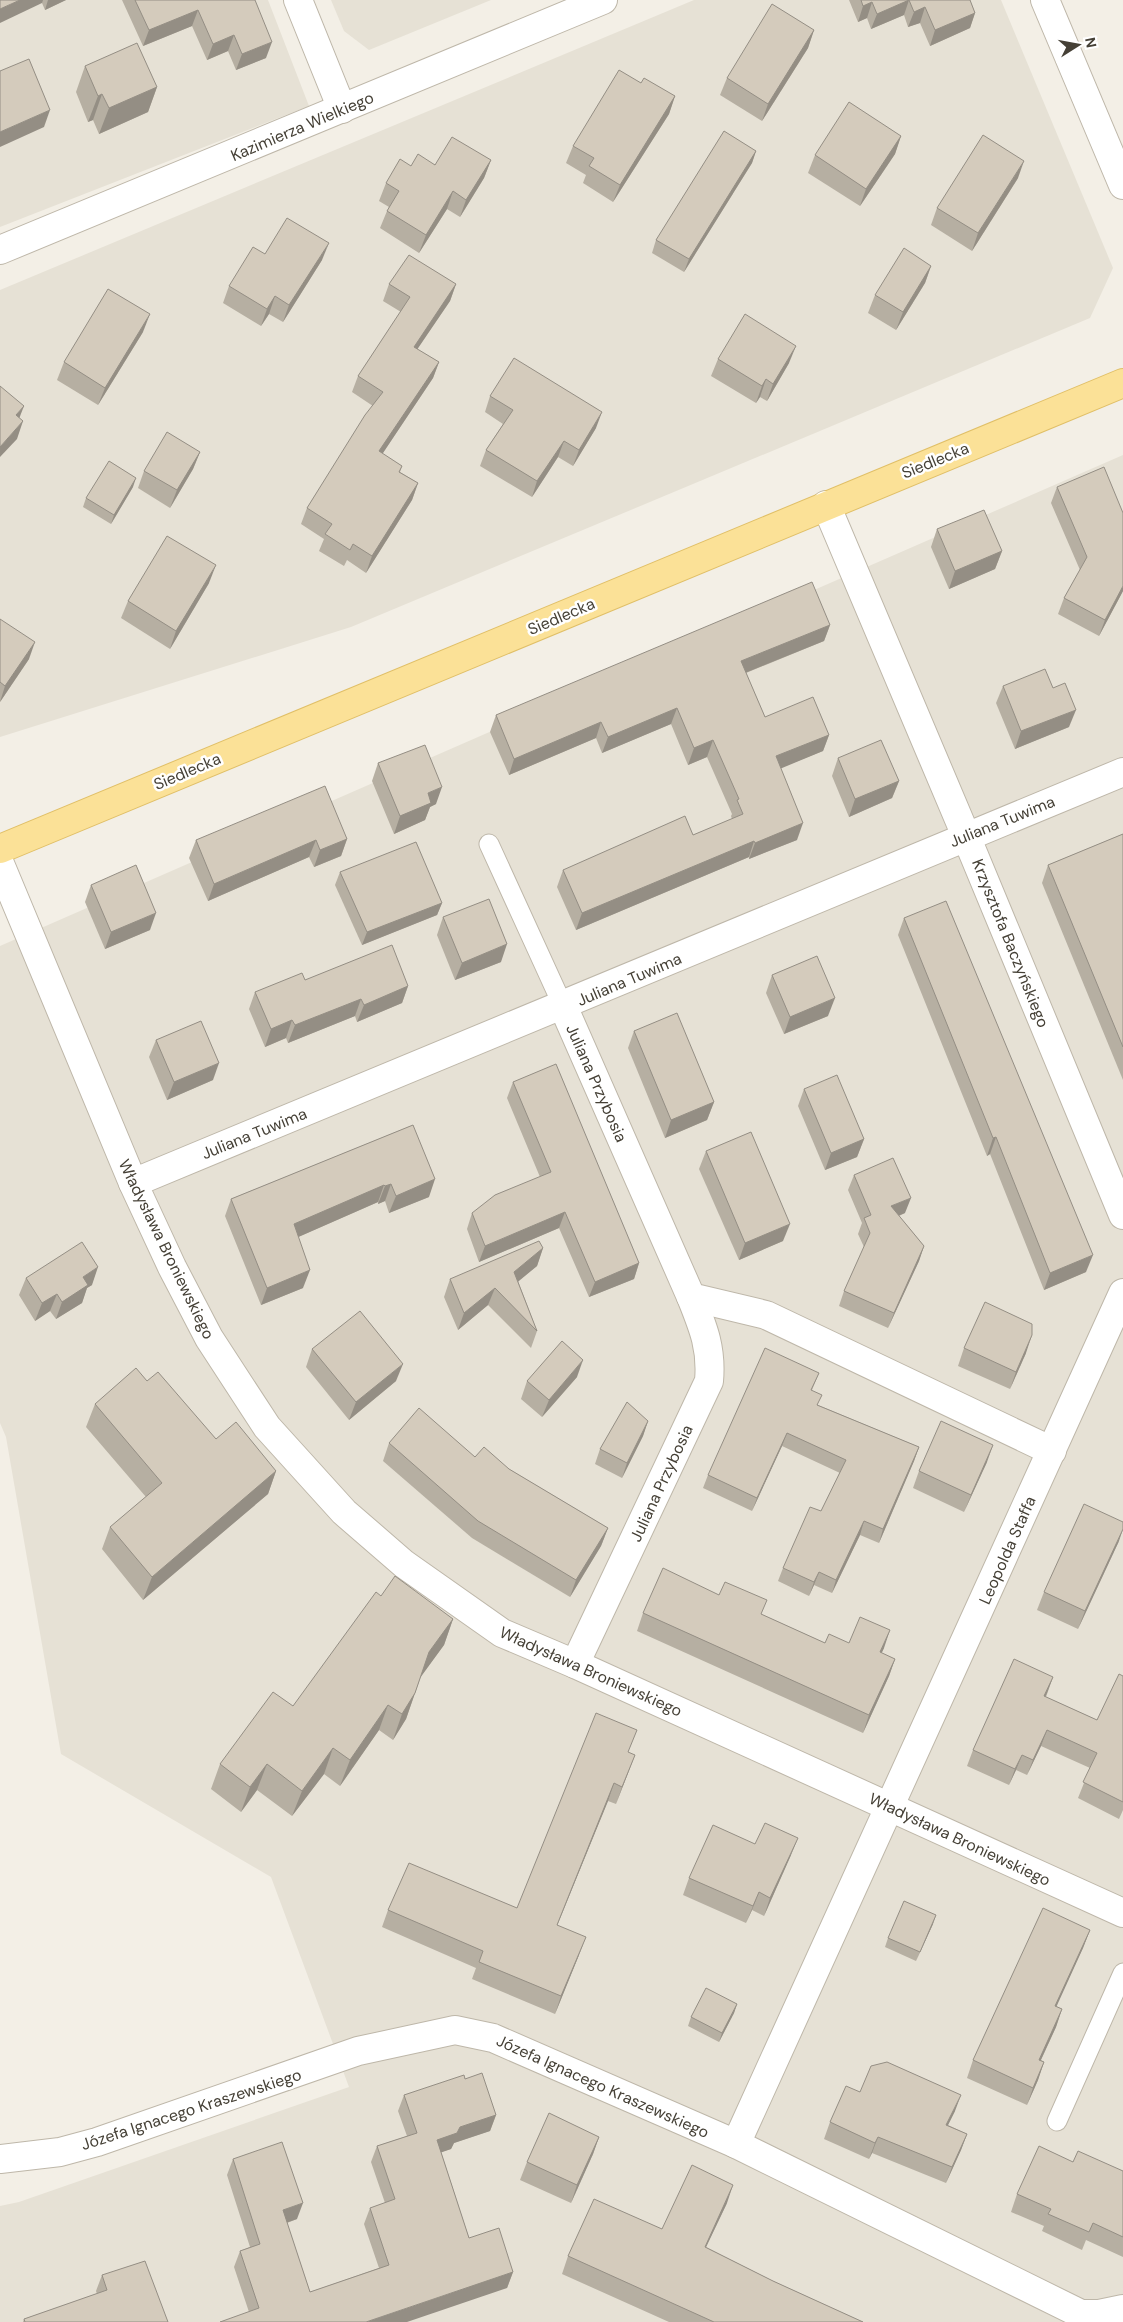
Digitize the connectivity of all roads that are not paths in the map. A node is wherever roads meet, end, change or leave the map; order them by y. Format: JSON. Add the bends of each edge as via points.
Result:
{"nodes":[{"id":1,"x":298,"y":0,"type":"edge"},
{"id":2,"x":603,"y":0,"type":"edge"},
{"id":3,"x":1045,"y":0,"type":"edge"},
{"id":4,"x":342,"y":109,"type":"junction"},
{"id":5,"x":1123,"y":185,"type":"edge"},
{"id":6,"x":0,"y":250,"type":"edge"},
{"id":7,"x":1123,"y":383,"type":"edge"},
{"id":8,"x":826,"y":505,"type":"junction"},
{"id":9,"x":1123,"y":772,"type":"edge"},
{"id":10,"x":966,"y":836,"type":"junction"},
{"id":11,"x":489,"y":844,"type":"dead end"},
{"id":12,"x":0,"y":849,"type":"edge"},
{"id":13,"x":0,"y":864,"type":"edge"},
{"id":14,"x":563,"y":1006,"type":"junction"},
{"id":15,"x":133,"y":1183,"type":"junction"},
{"id":16,"x":1123,"y":1215,"type":"edge"},
{"id":17,"x":1123,"y":1293,"type":"edge"},
{"id":18,"x":691,"y":1297,"type":"junction"},
{"id":19,"x":1052,"y":1451,"type":"junction"},
{"id":20,"x":576,"y":1664,"type":"junction"},
{"id":21,"x":890,"y":1807,"type":"junction"},
{"id":22,"x":1123,"y":1913,"type":"edge"},
{"id":23,"x":1123,"y":1973,"type":"edge"},
{"id":24,"x":1057,"y":2122,"type":"dead end"},
{"id":25,"x":736,"y":2144,"type":"junction"},
{"id":26,"x":0,"y":2159,"type":"edge"},
{"id":27,"x":1123,"y":2309,"type":"edge"},
{"id":28,"x":1079,"y":2318,"type":"edge"}],
"edges":[{"from":1,"to":4,"type":"street"},
{"from":2,"to":4,"type":"street","name":"Kazimierza Wielkiego"},
{"from":3,"to":5,"type":"street"},
{"from":4,"to":6,"type":"street","name":"Kazimierza Wielkiego"},
{"from":7,"to":8,"type":"main road","name":"Siedlecka"},
{"from":8,"to":10,"type":"street","name":"Krzysztofa Baczyńskiego"},
{"from":8,"to":12,"type":"main road","name":"Siedlecka"},
{"from":9,"to":10,"type":"street","name":"Juliana Tuwima"},
{"from":10,"to":14,"type":"street","name":"Juliana Tuwima"},
{"from":10,"to":16,"type":"street","name":"Krzysztofa Baczyńskiego"},
{"from":11,"to":14,"type":"lane"},
{"from":13,"to":15,"type":"street","name":"Władysława Broniewskiego"},
{"from":14,"to":15,"type":"street","name":"Juliana Tuwima"},
{"from":14,"to":18,"type":"street","name":"Juliana Przybosia"},
{"from":15,"to":20,"type":"street","name":"Władysława Broniewskiego","via":[[208,1338],[267,1427],[344,1512],[404,1564],[502,1633]]},
{"from":17,"to":19,"type":"street","name":"Leopolda Staffa"},
{"from":18,"to":19,"type":"street","via":[[766,1315]]},
{"from":18,"to":20,"type":"street","name":"Juliana Przybosia","via":[[711,1360],[709,1381]]},
{"from":19,"to":21,"type":"street","name":"Leopolda Staffa"},
{"from":20,"to":21,"type":"street","name":"Władysława Broniewskiego"},
{"from":21,"to":22,"type":"street","name":"Władysława Broniewskiego"},
{"from":21,"to":25,"type":"street","name":"Leopolda Staffa"},
{"from":23,"to":24,"type":"lane"},
{"from":25,"to":26,"type":"street","name":"Józefa Ignacego Kraszewskiego","via":[[493,2038],[454,2030],[358,2052],[97,2142],[60,2152]]},
{"from":25,"to":28,"type":"street","name":"Józefa Ignacego Kraszewskiego"},
{"from":27,"to":28,"type":"street","name":"Józefa Ignacego Kraszewskiego"}]}
